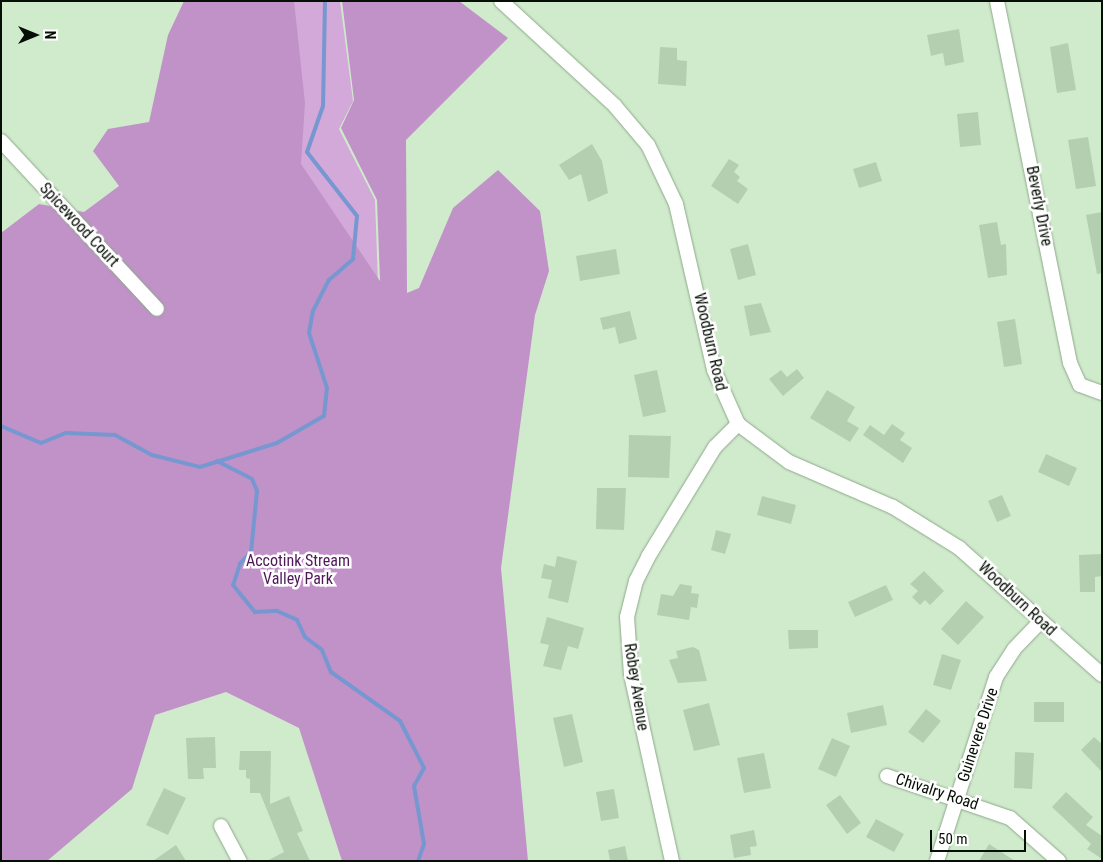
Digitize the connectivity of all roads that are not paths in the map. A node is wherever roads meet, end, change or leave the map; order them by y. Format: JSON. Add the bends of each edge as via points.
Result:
{"nodes":[{"id":1,"x":501,"y":1,"type":"edge"},
{"id":2,"x":997,"y":1,"type":"edge"},
{"id":3,"x":1,"y":142,"type":"edge"},
{"id":4,"x":157,"y":309,"type":"dead end"},
{"id":5,"x":1102,"y":393,"type":"edge"},
{"id":6,"x":738,"y":424,"type":"junction"},
{"id":7,"x":1041,"y":622,"type":"junction"},
{"id":8,"x":1102,"y":675,"type":"edge"},
{"id":9,"x":887,"y":776,"type":"dead end"},
{"id":10,"x":957,"y":798,"type":"junction"},
{"id":11,"x":221,"y":826,"type":"dead end"},
{"id":12,"x":240,"y":861,"type":"edge"},
{"id":13,"x":672,"y":861,"type":"edge"},
{"id":14,"x":937,"y":861,"type":"edge"},
{"id":15,"x":1059,"y":861,"type":"edge"}],
"edges":[{"from":1,"to":6,"type":"street","name":"Woodburn Road","via":[[615,106],[648,145],[676,204],[714,370]]},
{"from":2,"to":5,"type":"street","name":"Beverly Drive","via":[[1062,330],[1078,393]]},
{"from":3,"to":4,"type":"street","name":"Spicewood Court"},
{"from":6,"to":7,"type":"street","name":"Woodburn Road","via":[[789,462],[893,507],[959,548]]},
{"from":6,"to":13,"type":"street","name":"Robey Avenue","via":[[715,447],[648,557],[636,581],[627,617],[631,675]]},
{"from":7,"to":8,"type":"street","name":"Woodburn Road"},
{"from":7,"to":10,"type":"street","name":"Guinevere Drive","via":[[1014,649],[996,677]]},
{"from":9,"to":10,"type":"street","name":"Chivalry Road"},
{"from":10,"to":14,"type":"street","name":"Guinevere Drive"},
{"from":10,"to":15,"type":"street","name":"Chivalry Road","via":[[1010,818]]},
{"from":11,"to":12,"type":"street"}]}
